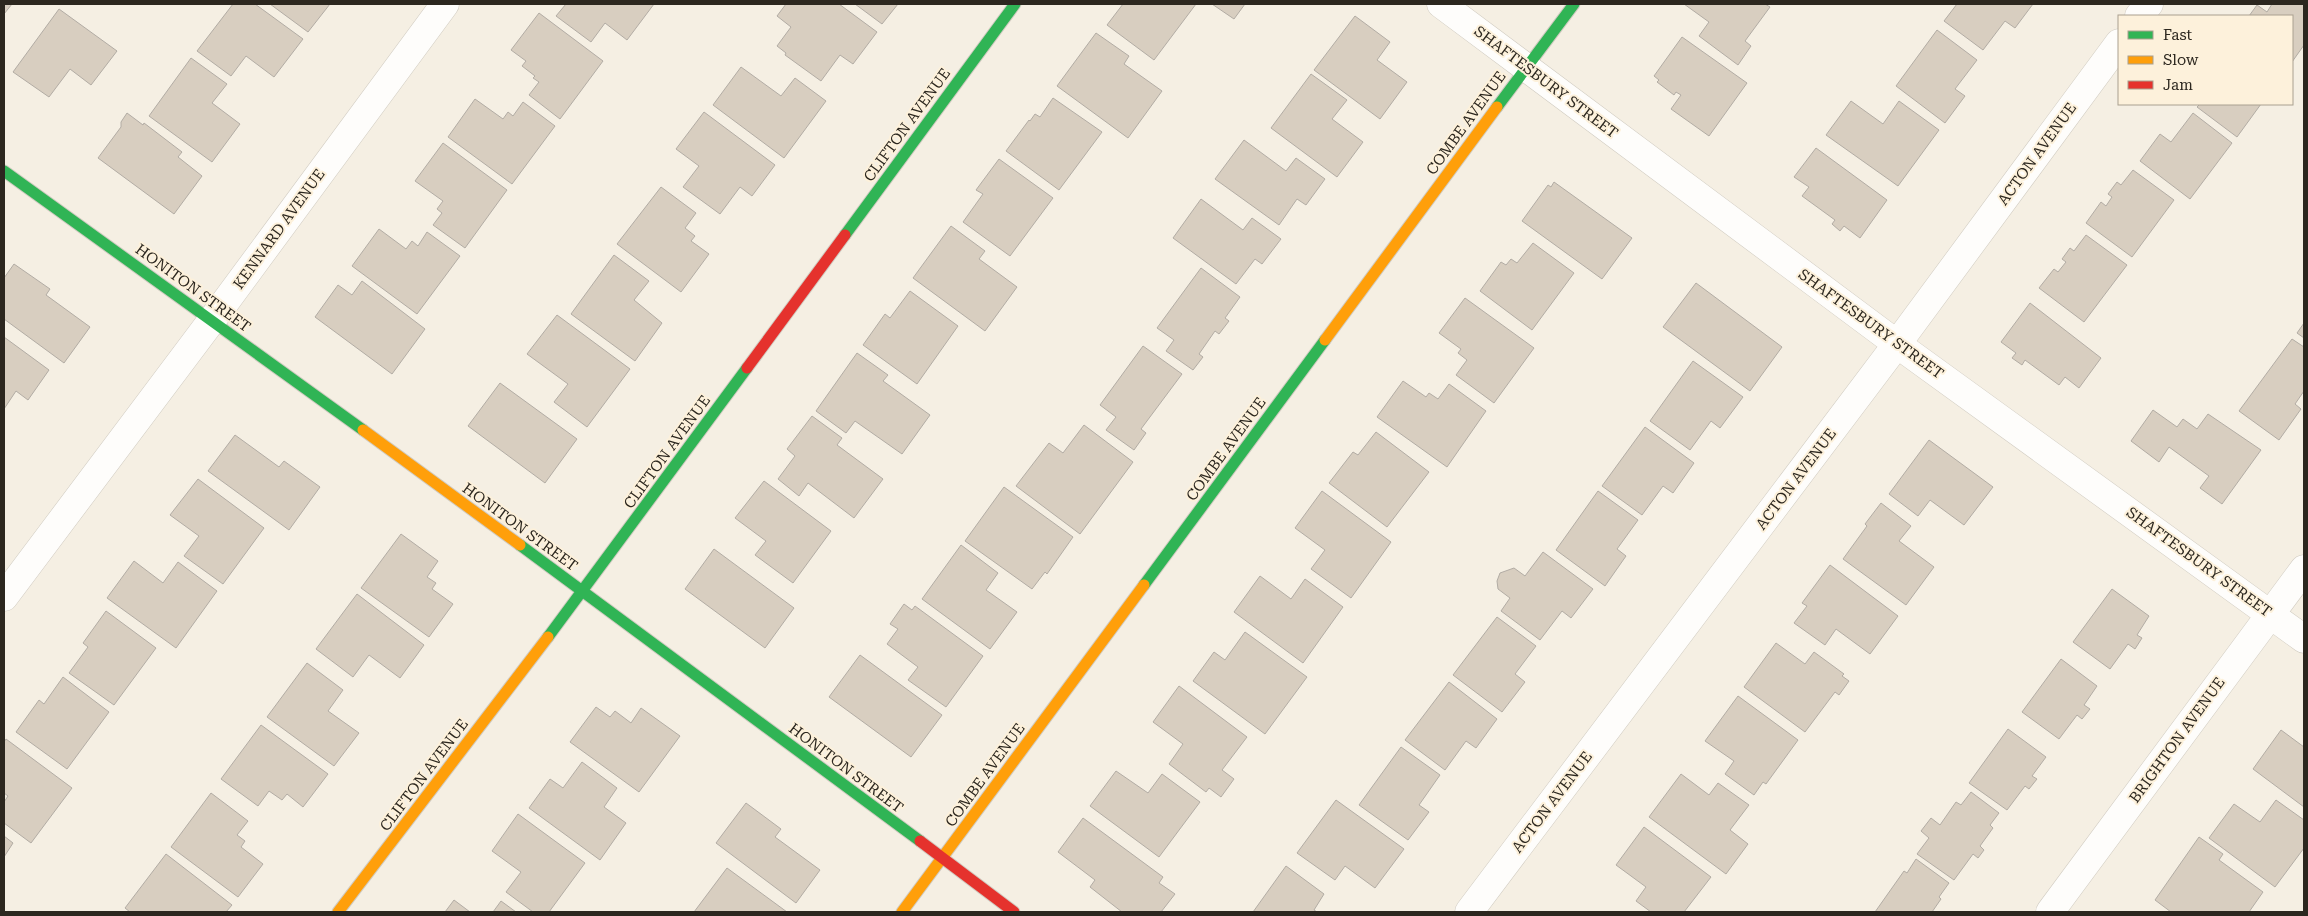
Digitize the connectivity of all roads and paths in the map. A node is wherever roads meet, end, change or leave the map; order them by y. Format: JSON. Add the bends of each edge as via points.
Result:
{"nodes":[{"id":1,"x":445,"y":4,"type":"edge"},
{"id":2,"x":1015,"y":4,"type":"edge"},
{"id":3,"x":1441,"y":4,"type":"edge"},
{"id":4,"x":1574,"y":4,"type":"edge"},
{"id":5,"x":2149,"y":4,"type":"edge"},
{"id":6,"x":2140,"y":15,"type":"edge"},
{"id":7,"x":2118,"y":44,"type":"edge"},
{"id":8,"x":1526,"y":67,"type":"junction"},
{"id":9,"x":4,"y":171,"type":"edge"},
{"id":10,"x":212,"y":320,"type":"junction"},
{"id":11,"x":1897,"y":344,"type":"junction"},
{"id":12,"x":2304,"y":569,"type":"edge"},
{"id":13,"x":583,"y":591,"type":"junction"},
{"id":14,"x":4,"y":597,"type":"edge"},
{"id":15,"x":2271,"y":613,"type":"junction"},
{"id":16,"x":2304,"y":639,"type":"edge"},
{"id":17,"x":942,"y":858,"type":"junction"},
{"id":18,"x":338,"y":912,"type":"edge"},
{"id":19,"x":902,"y":912,"type":"edge"},
{"id":20,"x":1014,"y":912,"type":"edge"},
{"id":21,"x":1469,"y":912,"type":"edge"},
{"id":22,"x":2050,"y":912,"type":"edge"}],
"edges":[{"from":1,"to":10,"type":"street","name":"KENNARD AVENUE"},
{"from":2,"to":13,"type":"street","name":"CLIFTON AVENUE"},
{"from":3,"to":8,"type":"street","name":"SHAFTESBURY STREET"},
{"from":4,"to":8,"type":"street","name":"COMBE AVENUE"},
{"from":5,"to":6,"type":"street"},
{"from":7,"to":11,"type":"street","name":"ACTON AVENUE"},
{"from":8,"to":11,"type":"street","name":"SHAFTESBURY STREET"},
{"from":8,"to":17,"type":"street","name":"COMBE AVENUE"},
{"from":9,"to":10,"type":"street","name":"HONITON STREET"},
{"from":10,"to":13,"type":"street","name":"HONITON STREET"},
{"from":10,"to":14,"type":"street","name":"KENNARD AVENUE"},
{"from":11,"to":15,"type":"street","name":"SHAFTESBURY STREET"},
{"from":11,"to":21,"type":"street","name":"ACTON AVENUE"},
{"from":12,"to":15,"type":"street","name":"BRIGHTON AVENUE"},
{"from":13,"to":17,"type":"street","name":"HONITON STREET"},
{"from":13,"to":18,"type":"street","name":"CLIFTON AVENUE"},
{"from":15,"to":16,"type":"street","name":"SHAFTESBURY STREET"},
{"from":15,"to":22,"type":"street","name":"BRIGHTON AVENUE"},
{"from":17,"to":19,"type":"street","name":"COMBE AVENUE"},
{"from":17,"to":20,"type":"street","name":"HONITON STREET"}]}
